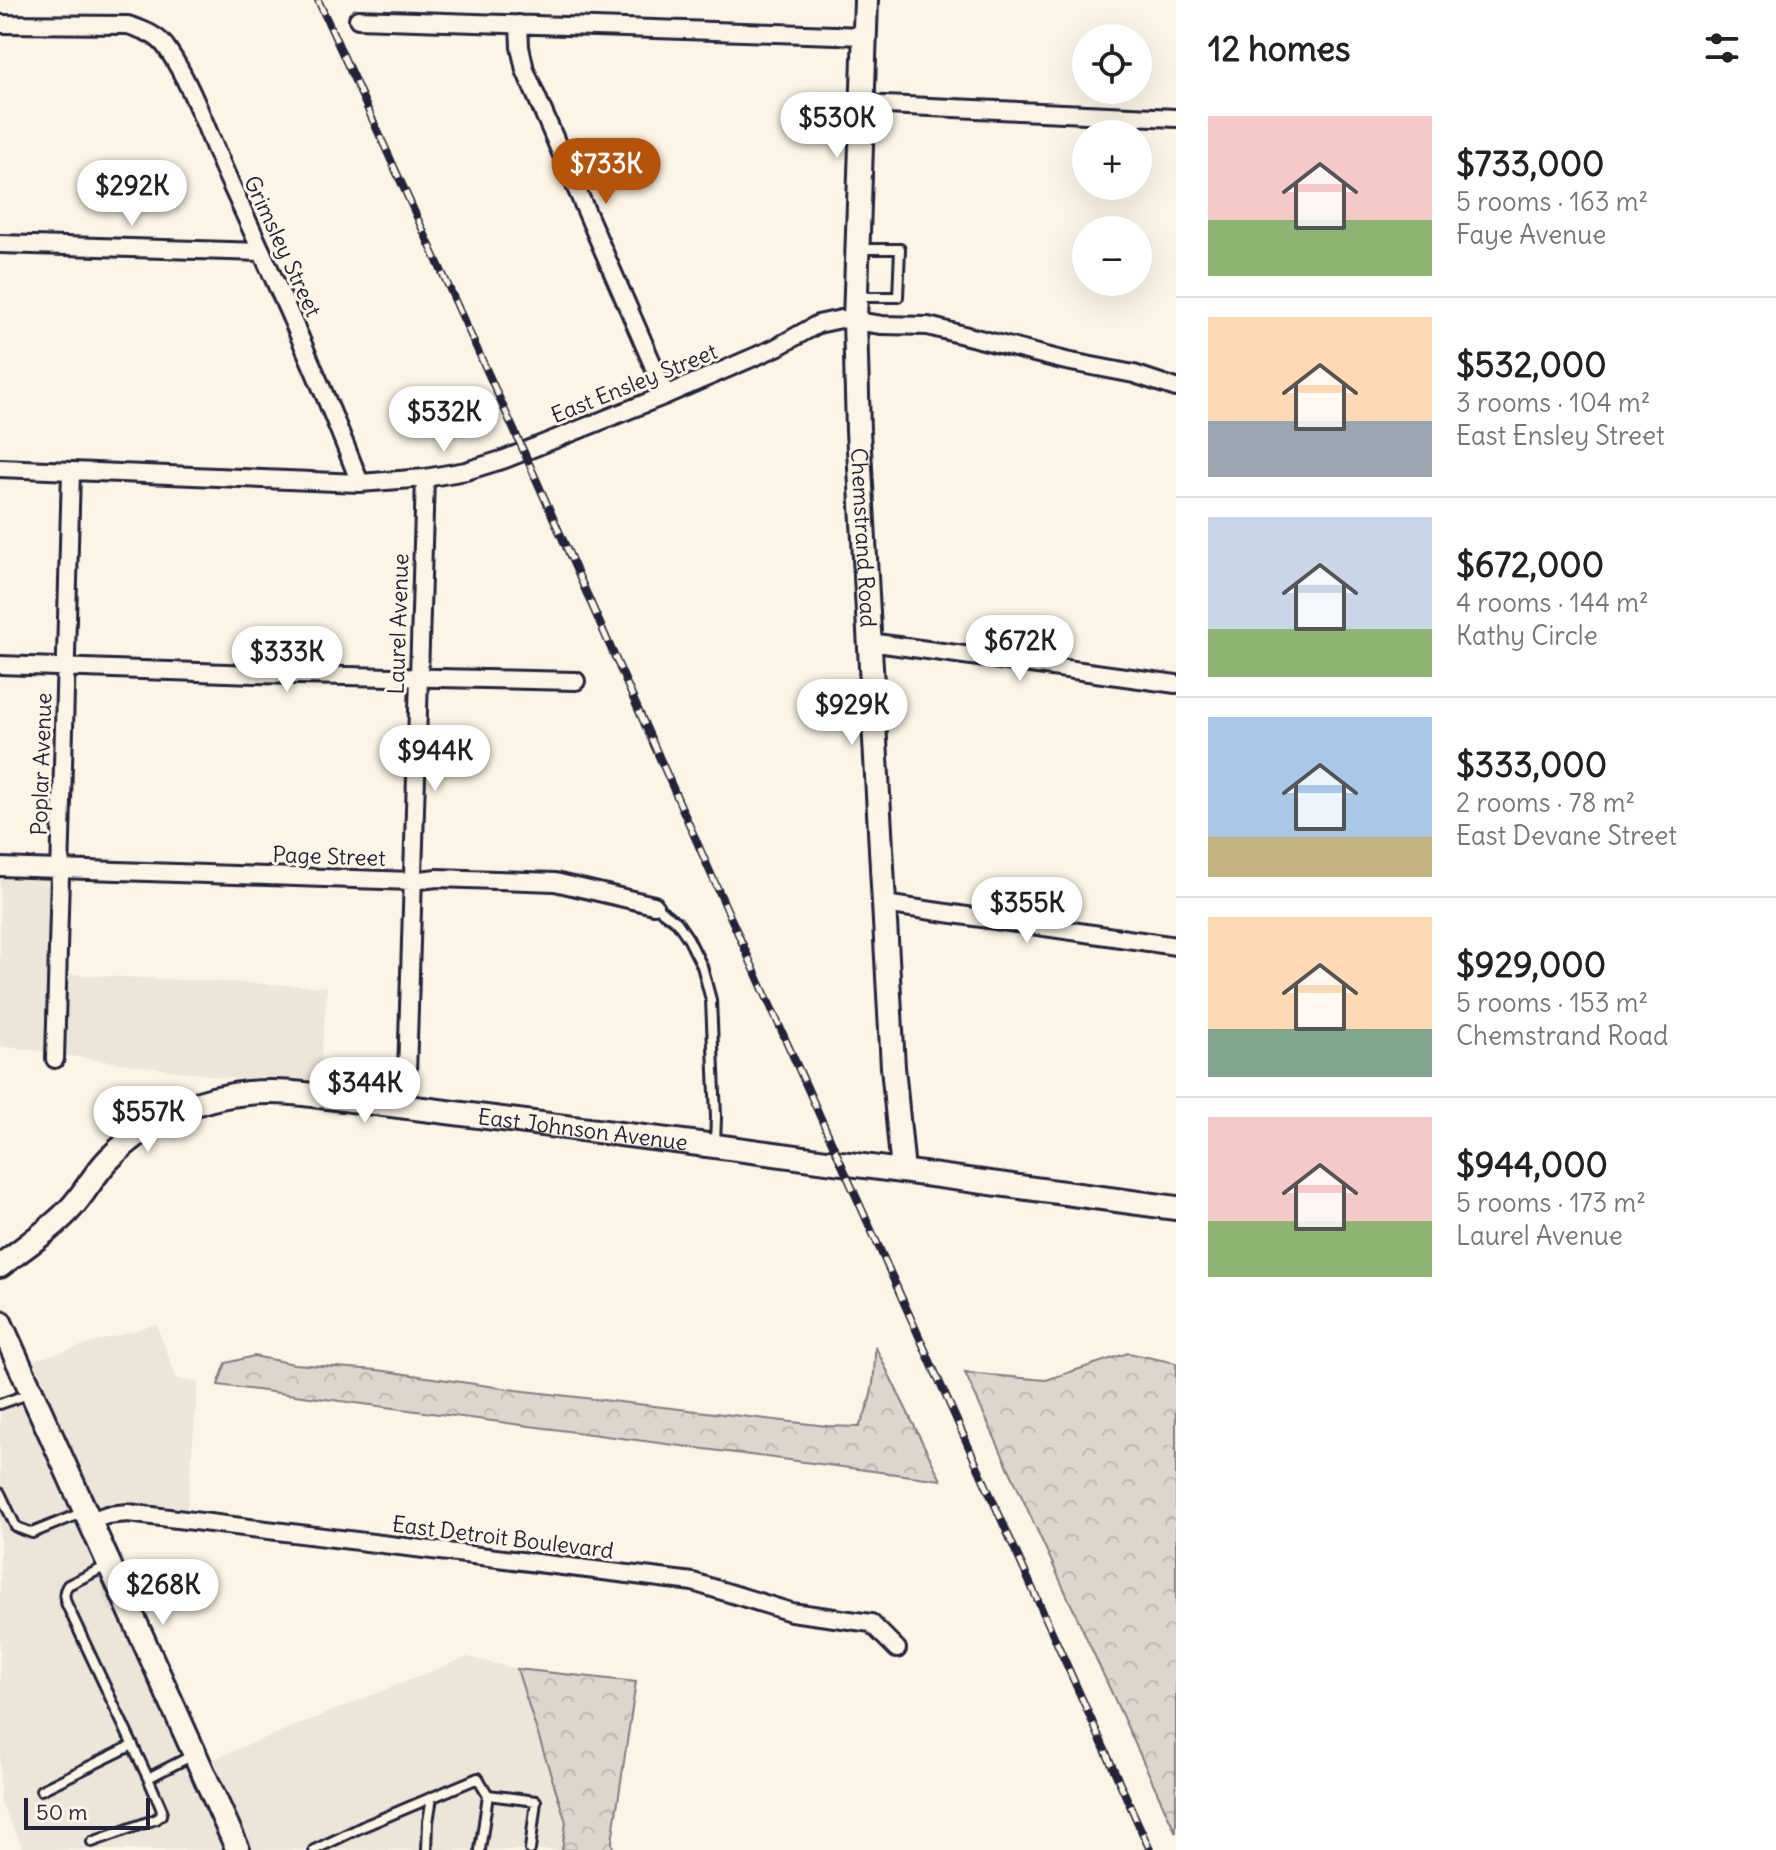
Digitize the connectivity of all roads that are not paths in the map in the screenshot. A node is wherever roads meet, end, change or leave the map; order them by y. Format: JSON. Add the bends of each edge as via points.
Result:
{"nodes":[{"id":1,"x":866,"y":0,"type":"edge"},
{"id":2,"x":358,"y":19,"type":"dead end"},
{"id":3,"x":0,"y":24,"type":"edge"},
{"id":4,"x":519,"y":24,"type":"junction"},
{"id":5,"x":865,"y":36,"type":"junction"},
{"id":6,"x":862,"y":104,"type":"junction"},
{"id":7,"x":1176,"y":118,"type":"edge"},
{"id":8,"x":0,"y":244,"type":"edge"},
{"id":9,"x":857,"y":249,"type":"junction"},
{"id":10,"x":262,"y":252,"type":"junction"},
{"id":11,"x":856,"y":296,"type":"junction"},
{"id":12,"x":855,"y":320,"type":"junction"},
{"id":13,"x":1176,"y":388,"type":"edge"},
{"id":14,"x":666,"y":395,"type":"junction"},
{"id":15,"x":0,"y":468,"type":"edge"},
{"id":16,"x":71,"y":471,"type":"junction"},
{"id":17,"x":425,"y":478,"type":"junction"},
{"id":18,"x":360,"y":483,"type":"junction"},
{"id":19,"x":869,"y":642,"type":"junction"},
{"id":20,"x":0,"y":665,"type":"edge"},
{"id":21,"x":67,"y":668,"type":"junction"},
{"id":22,"x":418,"y":677,"type":"junction"},
{"id":23,"x":576,"y":681,"type":"dead end"},
{"id":24,"x":1176,"y":684,"type":"edge"},
{"id":25,"x":0,"y":867,"type":"edge"},
{"id":26,"x":59,"y":869,"type":"junction"},
{"id":27,"x":412,"y":881,"type":"junction"},
{"id":28,"x":884,"y":904,"type":"junction"},
{"id":29,"x":654,"y":905,"type":"joint"},
{"id":30,"x":1176,"y":946,"type":"edge"},
{"id":31,"x":55,"y":1059,"type":"dead end"},
{"id":32,"x":406,"y":1107,"type":"junction"},
{"id":33,"x":715,"y":1146,"type":"junction"},
{"id":34,"x":903,"y":1171,"type":"junction"},
{"id":35,"x":1176,"y":1208,"type":"edge"},
{"id":36,"x":0,"y":1266,"type":"edge"},
{"id":37,"x":0,"y":1322,"type":"edge"},
{"id":38,"x":32,"y":1393,"type":"junction"},
{"id":39,"x":0,"y":1404,"type":"edge"},
{"id":40,"x":0,"y":1493,"type":"edge"},
{"id":41,"x":88,"y":1516,"type":"junction"},
{"id":42,"x":109,"y":1564,"type":"junction"},
{"id":43,"x":897,"y":1649,"type":"dead end"},
{"id":44,"x":133,"y":1745,"type":"junction"},
{"id":45,"x":195,"y":1754,"type":"junction"},
{"id":46,"x":148,"y":1778,"type":"junction"},
{"id":47,"x":41,"y":1790,"type":"dead end"},
{"id":48,"x":488,"y":1795,"type":"junction"},
{"id":49,"x":432,"y":1797,"type":"junction"},
{"id":50,"x":92,"y":1842,"type":"dead end"},
{"id":51,"x":238,"y":1850,"type":"edge"},
{"id":52,"x":314,"y":1850,"type":"edge"},
{"id":53,"x":427,"y":1850,"type":"edge"},
{"id":54,"x":480,"y":1850,"type":"edge"},
{"id":55,"x":530,"y":1850,"type":"edge"}],
"edges":[{"from":1,"to":5,"type":"main road","name":"Chemstrand Road"},
{"from":2,"to":4,"type":"street"},
{"from":3,"to":10,"type":"street","name":"Grimsley Street","via":[[128,25],[154,35],[167,48],[190,92]]},
{"from":4,"to":5,"type":"street"},
{"from":4,"to":14,"type":"street","via":[[525,70]]},
{"from":5,"to":6,"type":"main road","name":"Chemstrand Road"},
{"from":6,"to":7,"type":"street"},
{"from":6,"to":9,"type":"main road","name":"Chemstrand Road"},
{"from":8,"to":10,"type":"street"},
{"from":9,"to":11,"type":"main road","name":"Chemstrand Road"},
{"from":9,"to":11,"type":"lane","via":[[900,249],[898,297]]},
{"from":10,"to":18,"type":"street","name":"Grimsley Street"},
{"from":11,"to":12,"type":"main road","name":"Chemstrand Road"},
{"from":12,"to":13,"type":"street","name":"East Ensley Street","via":[[928,326]]},
{"from":12,"to":14,"type":"street","name":"East Ensley Street","via":[[818,324]]},
{"from":12,"to":19,"type":"main road","name":"Chemstrand Road"},
{"from":14,"to":17,"type":"street","name":"East Ensley Street","via":[[505,459]]},
{"from":15,"to":16,"type":"street","name":"East Ensley Street"},
{"from":16,"to":18,"type":"street","name":"East Ensley Street"},
{"from":16,"to":21,"type":"street","name":"Poplar Avenue"},
{"from":17,"to":18,"type":"street","name":"East Ensley Street"},
{"from":17,"to":22,"type":"street","name":"Laurel Avenue"},
{"from":19,"to":24,"type":"street"},
{"from":19,"to":28,"type":"main road","name":"Chemstrand Road"},
{"from":20,"to":21,"type":"street"},
{"from":21,"to":22,"type":"street"},
{"from":21,"to":26,"type":"street","name":"Poplar Avenue"},
{"from":22,"to":23,"type":"street"},
{"from":22,"to":27,"type":"street","name":"Laurel Avenue"},
{"from":25,"to":26,"type":"street","name":"Page Street"},
{"from":26,"to":27,"type":"street","name":"Page Street"},
{"from":26,"to":31,"type":"street","name":"Poplar Avenue"},
{"from":27,"to":29,"type":"street","name":"Page Street","via":[[555,882]]},
{"from":27,"to":32,"type":"street","name":"Laurel Avenue"},
{"from":28,"to":30,"type":"street"},
{"from":28,"to":34,"type":"main road","name":"Chemstrand Road"},
{"from":29,"to":33,"type":"lane","via":[[688,938],[711,1000]]},
{"from":32,"to":33,"type":"main road","name":"East Johnson Avenue"},
{"from":32,"to":36,"type":"main road","name":"East Johnson Avenue","via":[[260,1091],[191,1106],[134,1136],[106,1162],[71,1209]]},
{"from":33,"to":34,"type":"main road","name":"East Johnson Avenue"},
{"from":34,"to":35,"type":"main road","name":"East Johnson Avenue"},
{"from":37,"to":38,"type":"main road"},
{"from":38,"to":39,"type":"lane"},
{"from":38,"to":41,"type":"main road"},
{"from":40,"to":41,"type":"lane","via":[[16,1527],[32,1533]]},
{"from":41,"to":42,"type":"main road"},
{"from":41,"to":43,"type":"street","name":"East Detroit Boulevard","via":[[128,1513],[693,1582],[791,1612],[871,1623]]},
{"from":42,"to":44,"type":"lane","via":[[68,1585],[64,1596]]},
{"from":42,"to":45,"type":"main road"},
{"from":44,"to":46,"type":"lane"},
{"from":44,"to":47,"type":"lane"},
{"from":45,"to":46,"type":"lane"},
{"from":45,"to":51,"type":"main road"},
{"from":46,"to":50,"type":"lane","via":[[161,1815]]},
{"from":48,"to":49,"type":"lane","via":[[478,1778]]},
{"from":48,"to":54,"type":"lane"},
{"from":48,"to":55,"type":"lane","via":[[536,1801]]},
{"from":49,"to":52,"type":"lane"},
{"from":49,"to":53,"type":"lane"}]}
